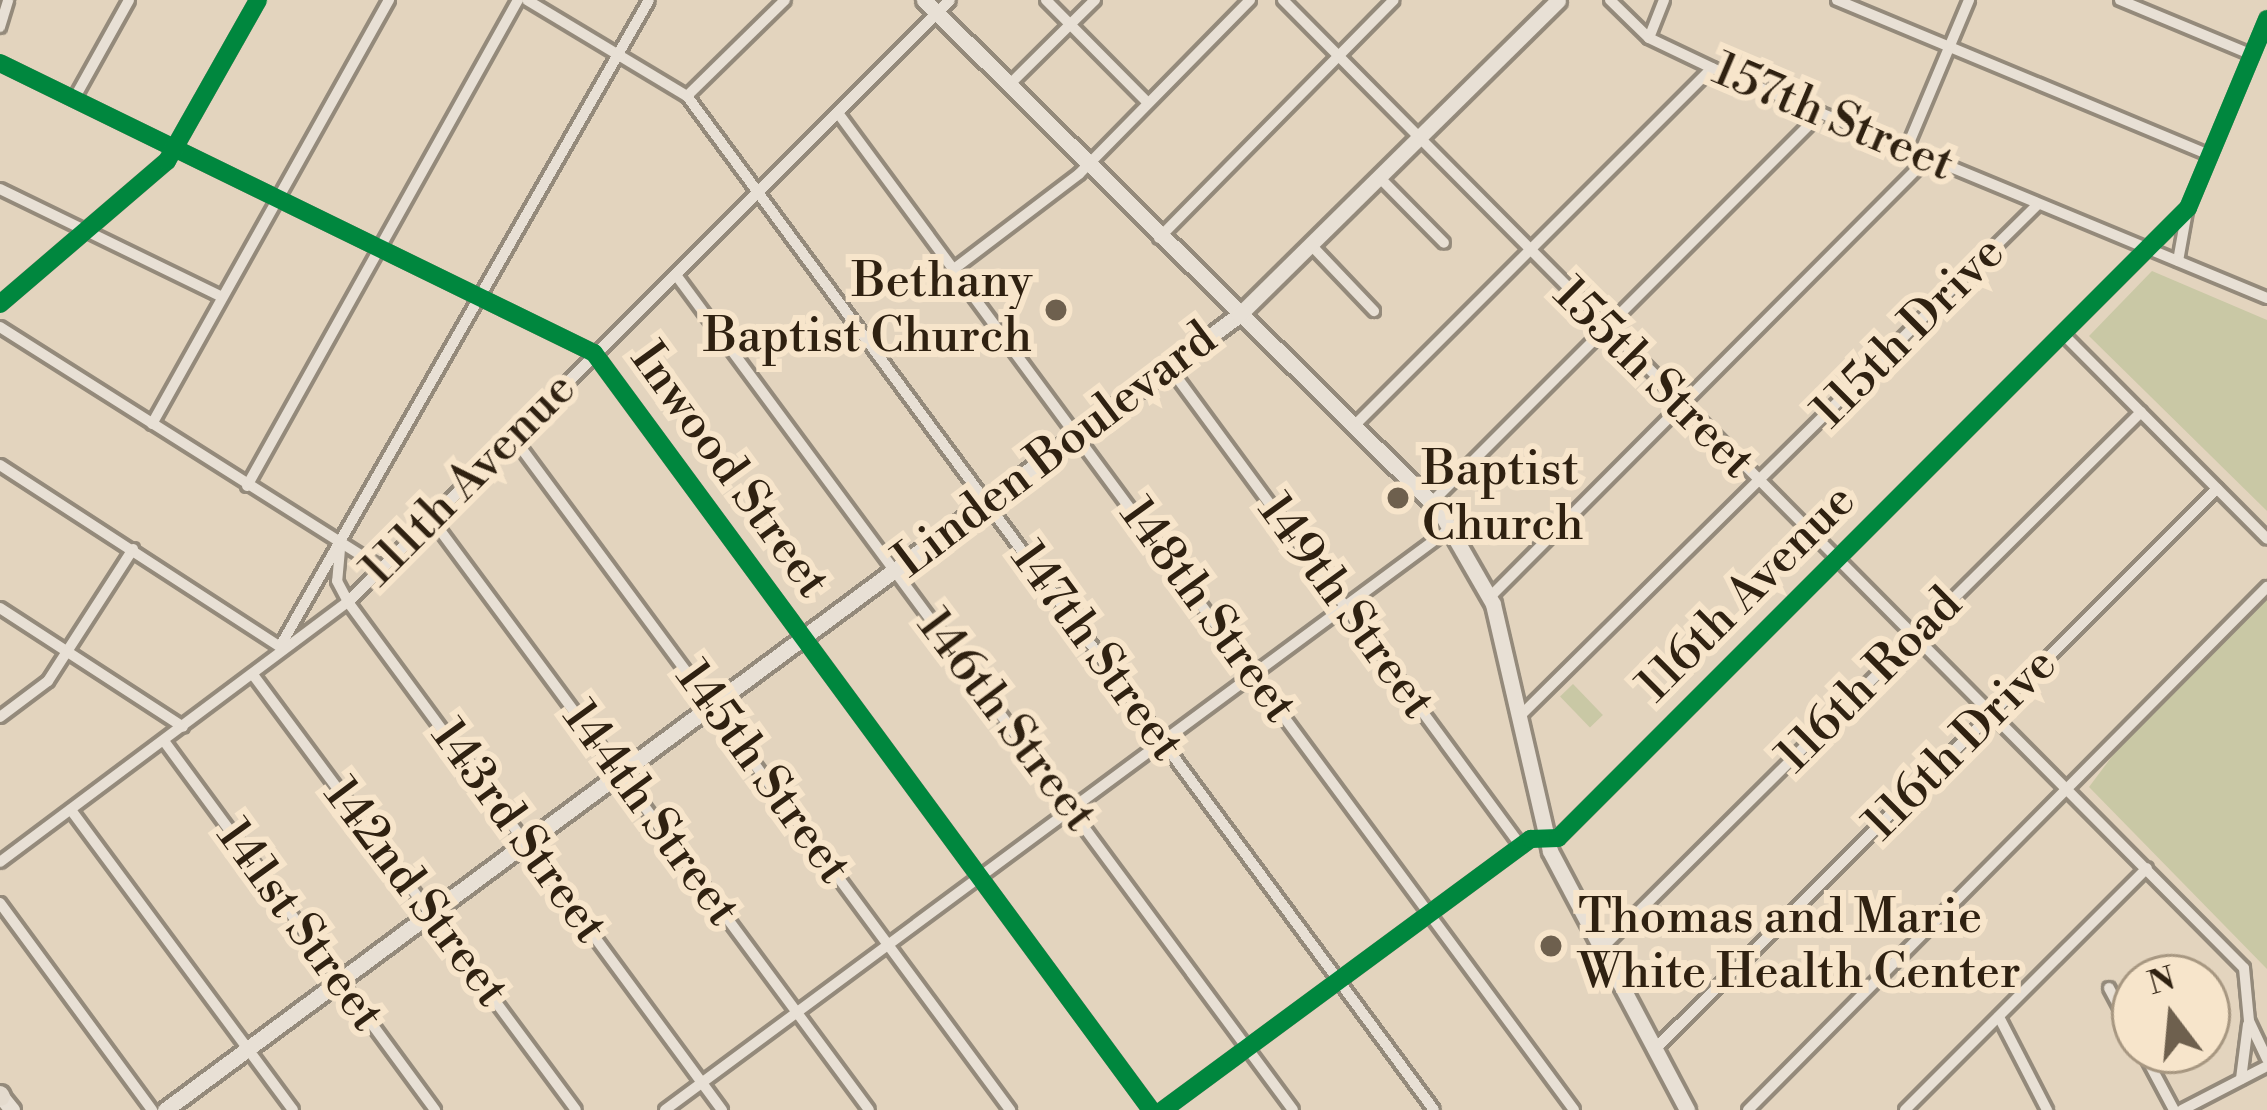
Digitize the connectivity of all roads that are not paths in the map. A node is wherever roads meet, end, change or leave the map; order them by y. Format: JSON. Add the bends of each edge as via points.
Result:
{"nodes":[{"id":1,"x":8,"y":0,"type":"edge"},
{"id":2,"x":129,"y":0,"type":"edge"},
{"id":3,"x":259,"y":0,"type":"edge"},
{"id":4,"x":389,"y":0,"type":"edge"},
{"id":5,"x":523,"y":0,"type":"edge"},
{"id":6,"x":649,"y":0,"type":"edge"},
{"id":7,"x":785,"y":0,"type":"edge"},
{"id":8,"x":1046,"y":0,"type":"edge"},
{"id":9,"x":1095,"y":0,"type":"edge"},
{"id":10,"x":1250,"y":0,"type":"edge"},
{"id":11,"x":1282,"y":0,"type":"edge"},
{"id":12,"x":1394,"y":0,"type":"edge"},
{"id":13,"x":1558,"y":0,"type":"edge"},
{"id":14,"x":1610,"y":0,"type":"edge"},
{"id":15,"x":1664,"y":0,"type":"edge"},
{"id":16,"x":1837,"y":0,"type":"edge"},
{"id":17,"x":1969,"y":0,"type":"edge"},
{"id":18,"x":2120,"y":0,"type":"edge"},
{"id":19,"x":937,"y":4,"type":"edge"},
{"id":20,"x":2267,"y":19,"type":"edge"},
{"id":21,"x":1071,"y":24,"type":"junction"},
{"id":22,"x":0,"y":27,"type":"edge"},
{"id":23,"x":1649,"y":38,"type":"junction"},
{"id":24,"x":1949,"y":47,"type":"junction"},
{"id":25,"x":619,"y":54,"type":"junction"},
{"id":26,"x":2252,"y":55,"type":"junction"},
{"id":27,"x":1336,"y":59,"type":"junction"},
{"id":28,"x":0,"y":63,"type":"edge"},
{"id":29,"x":1712,"y":68,"type":"junction"},
{"id":30,"x":1009,"y":85,"type":"junction"},
{"id":31,"x":687,"y":97,"type":"junction"},
{"id":32,"x":74,"y":99,"type":"junction"},
{"id":33,"x":1147,"y":102,"type":"junction"},
{"id":34,"x":838,"y":113,"type":"junction"},
{"id":35,"x":1821,"y":113,"type":"junction"},
{"id":36,"x":1416,"y":141,"type":"junction"},
{"id":37,"x":175,"y":148,"type":"junction"},
{"id":38,"x":1906,"y":150,"type":"junction"},
{"id":39,"x":2210,"y":155,"type":"junction"},
{"id":40,"x":1928,"y":158,"type":"junction"},
{"id":41,"x":1087,"y":166,"type":"junction"},
{"id":42,"x":1380,"y":178,"type":"junction"},
{"id":43,"x":0,"y":189,"type":"edge"},
{"id":44,"x":757,"y":194,"type":"junction"},
{"id":45,"x":278,"y":198,"type":"junction"},
{"id":46,"x":2038,"y":204,"type":"junction"},
{"id":47,"x":2188,"y":208,"type":"junction"},
{"id":48,"x":86,"y":231,"type":"junction"},
{"id":49,"x":1159,"y":238,"type":"junction"},
{"id":50,"x":1444,"y":243,"type":"dead end"},
{"id":51,"x":1312,"y":246,"type":"junction"},
{"id":52,"x":380,"y":248,"type":"junction"},
{"id":53,"x":2148,"y":249,"type":"junction"},
{"id":54,"x":1527,"y":253,"type":"junction"},
{"id":55,"x":2178,"y":261,"type":"junction"},
{"id":56,"x":954,"y":269,"type":"junction"},
{"id":57,"x":676,"y":275,"type":"junction"},
{"id":58,"x":222,"y":297,"type":"junction"},
{"id":59,"x":482,"y":297,"type":"junction"},
{"id":60,"x":2267,"y":298,"type":"edge"},
{"id":61,"x":0,"y":304,"type":"edge"},
{"id":62,"x":1374,"y":311,"type":"dead end"},
{"id":63,"x":1239,"y":315,"type":"junction"},
{"id":64,"x":0,"y":327,"type":"edge"},
{"id":65,"x":1604,"y":330,"type":"junction"},
{"id":66,"x":2063,"y":334,"type":"junction"},
{"id":67,"x":594,"y":353,"type":"junction"},
{"id":68,"x":1170,"y":368,"type":"junction"},
{"id":69,"x":1682,"y":407,"type":"junction"},
{"id":70,"x":2140,"y":412,"type":"junction"},
{"id":71,"x":152,"y":424,"type":"junction"},
{"id":72,"x":1354,"y":426,"type":"junction"},
{"id":73,"x":1077,"y":436,"type":"junction"},
{"id":74,"x":513,"y":437,"type":"junction"},
{"id":75,"x":0,"y":465,"type":"edge"},
{"id":76,"x":1759,"y":484,"type":"junction"},
{"id":77,"x":247,"y":486,"type":"junction"},
{"id":78,"x":2217,"y":489,"type":"junction"},
{"id":79,"x":1432,"y":502,"type":"junction"},
{"id":80,"x":986,"y":503,"type":"junction"},
{"id":81,"x":431,"y":518,"type":"junction"},
{"id":82,"x":1451,"y":528,"type":"junction"},
{"id":83,"x":2267,"y":539,"type":"edge"},
{"id":84,"x":341,"y":546,"type":"junction"},
{"id":85,"x":133,"y":549,"type":"junction"},
{"id":86,"x":1836,"y":561,"type":"junction"},
{"id":87,"x":381,"y":568,"type":"junction"},
{"id":88,"x":895,"y":571,"type":"junction"},
{"id":89,"x":2267,"y":587,"type":"edge"},
{"id":90,"x":1490,"y":597,"type":"junction"},
{"id":91,"x":348,"y":602,"type":"junction"},
{"id":92,"x":1345,"y":607,"type":"junction"},
{"id":93,"x":0,"y":608,"type":"edge"},
{"id":94,"x":803,"y":638,"type":"junction"},
{"id":95,"x":1914,"y":639,"type":"junction"},
{"id":96,"x":280,"y":647,"type":"junction"},
{"id":97,"x":70,"y":653,"type":"junction"},
{"id":98,"x":1253,"y":675,"type":"junction"},
{"id":99,"x":254,"y":676,"type":"junction"},
{"id":100,"x":712,"y":706,"type":"junction"},
{"id":101,"x":1522,"y":714,"type":"junction"},
{"id":102,"x":1991,"y":716,"type":"junction"},
{"id":103,"x":0,"y":717,"type":"edge"},
{"id":104,"x":183,"y":727,"type":"junction"},
{"id":105,"x":164,"y":741,"type":"junction"},
{"id":106,"x":1162,"y":742,"type":"junction"},
{"id":107,"x":620,"y":773,"type":"junction"},
{"id":108,"x":2069,"y":791,"type":"junction"},
{"id":109,"x":1071,"y":809,"type":"junction"},
{"id":110,"x":71,"y":810,"type":"junction"},
{"id":111,"x":1545,"y":838,"type":"junction"},
{"id":112,"x":526,"y":843,"type":"junction"},
{"id":113,"x":1521,"y":846,"type":"junction"},
{"id":114,"x":0,"y":862,"type":"edge"},
{"id":115,"x":2147,"y":868,"type":"junction"},
{"id":116,"x":980,"y":877,"type":"junction"},
{"id":117,"x":0,"y":903,"type":"edge"},
{"id":118,"x":430,"y":913,"type":"junction"},
{"id":119,"x":1430,"y":914,"type":"junction"},
{"id":120,"x":889,"y":945,"type":"junction"},
{"id":121,"x":1600,"y":950,"type":"junction"},
{"id":122,"x":339,"y":981,"type":"junction"},
{"id":123,"x":1339,"y":981,"type":"junction"},
{"id":124,"x":2109,"y":988,"type":"dead end"},
{"id":125,"x":2111,"y":992,"type":"edge"},
{"id":126,"x":796,"y":1013,"type":"junction"},
{"id":127,"x":1999,"y":1017,"type":"junction"},
{"id":128,"x":2249,"y":1021,"type":"junction"},
{"id":129,"x":248,"y":1048,"type":"junction"},
{"id":130,"x":1247,"y":1048,"type":"junction"},
{"id":131,"x":1654,"y":1050,"type":"junction"},
{"id":132,"x":2267,"y":1062,"type":"edge"},
{"id":133,"x":2156,"y":1074,"type":"edge"},
{"id":134,"x":2241,"y":1079,"type":"junction"},
{"id":135,"x":702,"y":1083,"type":"junction"},
{"id":136,"x":0,"y":1096,"type":"edge"},
{"id":137,"x":1913,"y":1107,"type":"edge"},
{"id":138,"x":12,"y":1110,"type":"edge"},
{"id":139,"x":152,"y":1110,"type":"edge"},
{"id":140,"x":165,"y":1110,"type":"edge"},
{"id":141,"x":293,"y":1110,"type":"edge"},
{"id":142,"x":435,"y":1110,"type":"edge"},
{"id":143,"x":576,"y":1110,"type":"edge"},
{"id":144,"x":664,"y":1110,"type":"edge"},
{"id":145,"x":722,"y":1110,"type":"edge"},
{"id":146,"x":869,"y":1110,"type":"edge"},
{"id":147,"x":1010,"y":1110,"type":"edge"},
{"id":148,"x":1151,"y":1110,"type":"edge"},
{"id":149,"x":1163,"y":1110,"type":"edge"},
{"id":150,"x":1293,"y":1110,"type":"edge"},
{"id":151,"x":1434,"y":1110,"type":"edge"},
{"id":152,"x":1574,"y":1110,"type":"edge"},
{"id":153,"x":1687,"y":1110,"type":"edge"},
{"id":154,"x":1748,"y":1110,"type":"edge"},
{"id":155,"x":2048,"y":1110,"type":"edge"},
{"id":156,"x":2178,"y":1110,"type":"edge"}],
"edges":[{"from":1,"to":22,"type":"street"},
{"from":2,"to":32,"type":"street"},
{"from":3,"to":37,"type":"street"},
{"from":4,"to":45,"type":"street"},
{"from":5,"to":25,"type":"street"},
{"from":5,"to":52,"type":"street"},
{"from":6,"to":25,"type":"street"},
{"from":7,"to":31,"type":"street"},
{"from":8,"to":21,"type":"street"},
{"from":9,"to":21,"type":"street"},
{"from":10,"to":33,"type":"street"},
{"from":11,"to":27,"type":"street","name":"155th Street"},
{"from":12,"to":27,"type":"street"},
{"from":13,"to":36,"type":"main road","name":"Linden Boulevard"},
{"from":14,"to":23,"type":"street","name":"157th Street"},
{"from":15,"to":23,"type":"street"},
{"from":16,"to":24,"type":"street"},
{"from":17,"to":24,"type":"street"},
{"from":18,"to":26,"type":"street"},
{"from":19,"to":30,"type":"main road"},
{"from":19,"to":34,"type":"street","name":"111th Avenue"},
{"from":20,"to":26,"type":"street","name":"116th Avenue"},
{"from":21,"to":30,"type":"street"},
{"from":21,"to":33,"type":"street"},
{"from":23,"to":29,"type":"street","name":"157th Street"},
{"from":24,"to":38,"type":"street"},
{"from":24,"to":39,"type":"street"},
{"from":25,"to":31,"type":"street"},
{"from":25,"to":59,"type":"street"},
{"from":26,"to":39,"type":"street","name":"116th Avenue"},
{"from":27,"to":36,"type":"street","name":"155th Street"},
{"from":27,"to":49,"type":"street"},
{"from":28,"to":32,"type":"street","name":"Inwood Street"},
{"from":29,"to":35,"type":"street","name":"157th Street"},
{"from":29,"to":54,"type":"street"},
{"from":30,"to":41,"type":"main road"},
{"from":31,"to":44,"type":"street","name":"147th Street"},
{"from":32,"to":37,"type":"street","name":"Inwood Street"},
{"from":33,"to":41,"type":"street"},
{"from":34,"to":44,"type":"street","name":"111th Avenue"},
{"from":34,"to":56,"type":"street","name":"148th Street"},
{"from":35,"to":38,"type":"street","name":"157th Street"},
{"from":35,"to":65,"type":"street"},
{"from":36,"to":42,"type":"main road","name":"Linden Boulevard"},
{"from":36,"to":54,"type":"street","name":"155th Street"},
{"from":37,"to":45,"type":"street","name":"Inwood Street"},
{"from":37,"to":48,"type":"street"},
{"from":38,"to":40,"type":"street","name":"157th Street"},
{"from":39,"to":47,"type":"street","name":"116th Avenue"},
{"from":40,"to":46,"type":"street","name":"157th Street"},
{"from":40,"to":69,"type":"street"},
{"from":41,"to":49,"type":"main road"},
{"from":41,"to":56,"type":"street"},
{"from":42,"to":50,"type":"street"},
{"from":42,"to":51,"type":"main road","name":"Linden Boulevard"},
{"from":43,"to":48,"type":"street"},
{"from":44,"to":57,"type":"street","name":"111th Avenue"},
{"from":44,"to":80,"type":"street","name":"147th Street"},
{"from":45,"to":52,"type":"street","name":"Inwood Street"},
{"from":45,"to":58,"type":"street"},
{"from":46,"to":53,"type":"street","name":"157th Street"},
{"from":46,"to":76,"type":"street","name":"115th Drive"},
{"from":47,"to":53,"type":"street","name":"116th Avenue"},
{"from":47,"to":55,"type":"street","name":"116th Avenue"},
{"from":48,"to":58,"type":"street"},
{"from":48,"to":61,"type":"street"},
{"from":49,"to":63,"type":"main road"},
{"from":51,"to":62,"type":"street"},
{"from":51,"to":63,"type":"main road","name":"Linden Boulevard"},
{"from":52,"to":59,"type":"street","name":"Inwood Street"},
{"from":52,"to":77,"type":"street"},
{"from":53,"to":55,"type":"street","name":"157th Street"},
{"from":53,"to":66,"type":"street","name":"116th Avenue"},
{"from":54,"to":65,"type":"street","name":"155th Street"},
{"from":54,"to":72,"type":"street"},
{"from":55,"to":60,"type":"street","name":"157th Street"},
{"from":56,"to":73,"type":"street","name":"148th Street"},
{"from":57,"to":67,"type":"street","name":"111th Avenue"},
{"from":57,"to":88,"type":"street","name":"146th Street"},
{"from":58,"to":71,"type":"street"},
{"from":59,"to":67,"type":"street","name":"Inwood Street"},
{"from":59,"to":84,"type":"street"},
{"from":63,"to":68,"type":"main road","name":"Linden Boulevard"},
{"from":63,"to":72,"type":"main road"},
{"from":64,"to":71,"type":"street"},
{"from":65,"to":69,"type":"street","name":"155th Street"},
{"from":65,"to":79,"type":"street"},
{"from":66,"to":70,"type":"street"},
{"from":66,"to":86,"type":"street","name":"116th Avenue"},
{"from":67,"to":74,"type":"street","name":"111th Avenue"},
{"from":67,"to":94,"type":"street","name":"Inwood Street"},
{"from":68,"to":73,"type":"main road","name":"Linden Boulevard"},
{"from":68,"to":92,"type":"street","name":"149th Street"},
{"from":69,"to":76,"type":"street","name":"155th Street"},
{"from":69,"to":90,"type":"street"},
{"from":70,"to":78,"type":"street"},
{"from":70,"to":95,"type":"street","name":"116th Road"},
{"from":71,"to":77,"type":"street"},
{"from":72,"to":79,"type":"main road"},
{"from":73,"to":80,"type":"main road","name":"Linden Boulevard"},
{"from":73,"to":98,"type":"street","name":"148th Street"},
{"from":74,"to":81,"type":"street","name":"111th Avenue"},
{"from":74,"to":100,"type":"street","name":"145th Street"},
{"from":75,"to":85,"type":"street"},
{"from":76,"to":86,"type":"street","name":"155th Street"},
{"from":76,"to":101,"type":"street","name":"115th Drive"},
{"from":77,"to":84,"type":"street"},
{"from":78,"to":83,"type":"street"},
{"from":78,"to":102,"type":"street","name":"116th Drive"},
{"from":79,"to":82,"type":"main road"},
{"from":80,"to":88,"type":"main road","name":"Linden Boulevard"},
{"from":80,"to":106,"type":"street","name":"147th Street"},
{"from":81,"to":87,"type":"street","name":"111th Avenue"},
{"from":81,"to":107,"type":"street","name":"144th Street"},
{"from":82,"to":90,"type":"main road"},
{"from":82,"to":92,"type":"street"},
{"from":84,"to":87,"type":"street"},
{"from":84,"to":91,"type":"street","name":"143rd Street","via":[[337,581]]},
{"from":84,"to":96,"type":"street"},
{"from":85,"to":96,"type":"street"},
{"from":85,"to":97,"type":"street"},
{"from":86,"to":95,"type":"street","name":"155th Street"},
{"from":86,"to":111,"type":"street","name":"116th Avenue","via":[[1558,838]]},
{"from":87,"to":91,"type":"street","name":"111th Avenue"},
{"from":88,"to":94,"type":"main road","name":"Linden Boulevard"},
{"from":88,"to":109,"type":"street","name":"146th Street"},
{"from":89,"to":108,"type":"street"},
{"from":90,"to":101,"type":"main road"},
{"from":91,"to":96,"type":"street","name":"111th Avenue"},
{"from":91,"to":112,"type":"street","name":"143rd Street"},
{"from":92,"to":98,"type":"street"},
{"from":92,"to":113,"type":"street","name":"149th Street"},
{"from":93,"to":97,"type":"street"},
{"from":94,"to":100,"type":"main road","name":"Linden Boulevard"},
{"from":94,"to":116,"type":"street","name":"Inwood Street"},
{"from":95,"to":102,"type":"street","name":"155th Street"},
{"from":95,"to":121,"type":"street","name":"116th Road"},
{"from":96,"to":99,"type":"street","name":"111th Avenue"},
{"from":97,"to":103,"type":"street"},
{"from":97,"to":104,"type":"street"},
{"from":98,"to":106,"type":"street"},
{"from":98,"to":119,"type":"street","name":"148th Street"},
{"from":99,"to":104,"type":"street","name":"111th Avenue"},
{"from":99,"to":118,"type":"street","name":"142nd Street"},
{"from":100,"to":107,"type":"main road","name":"Linden Boulevard"},
{"from":100,"to":120,"type":"street","name":"145th Street"},
{"from":101,"to":111,"type":"main road"},
{"from":102,"to":108,"type":"street","name":"155th Street"},
{"from":102,"to":131,"type":"street","name":"116th Drive"},
{"from":104,"to":105,"type":"street","name":"111th Avenue"},
{"from":105,"to":110,"type":"street","name":"111th Avenue"},
{"from":105,"to":122,"type":"street","name":"141st Street"},
{"from":106,"to":109,"type":"street"},
{"from":106,"to":123,"type":"street","name":"147th Street"},
{"from":107,"to":112,"type":"main road","name":"Linden Boulevard"},
{"from":107,"to":126,"type":"street","name":"144th Street"},
{"from":108,"to":115,"type":"street","name":"155th Street"},
{"from":108,"to":154,"type":"street"},
{"from":109,"to":116,"type":"street"},
{"from":109,"to":130,"type":"street","name":"146th Street"},
{"from":110,"to":114,"type":"street","name":"111th Avenue"},
{"from":110,"to":129,"type":"street"},
{"from":111,"to":113,"type":"street","name":"116th Avenue"},
{"from":111,"to":121,"type":"main road"},
{"from":112,"to":118,"type":"main road","name":"Linden Boulevard"},
{"from":112,"to":135,"type":"street","name":"143rd Street"},
{"from":113,"to":119,"type":"street","name":"116th Avenue"},
{"from":115,"to":127,"type":"street"},
{"from":115,"to":128,"type":"street","name":"155th Street","via":[[2244,968]]},
{"from":116,"to":120,"type":"street"},
{"from":116,"to":148,"type":"street","name":"Inwood Street"},
{"from":117,"to":139,"type":"street"},
{"from":118,"to":122,"type":"main road","name":"Linden Boulevard"},
{"from":118,"to":143,"type":"street","name":"142nd Street"},
{"from":119,"to":123,"type":"street","name":"116th Avenue"},
{"from":119,"to":152,"type":"street","name":"148th Street"},
{"from":120,"to":126,"type":"street"},
{"from":120,"to":147,"type":"street","name":"145th Street"},
{"from":121,"to":131,"type":"main road"},
{"from":122,"to":129,"type":"main road","name":"Linden Boulevard"},
{"from":122,"to":142,"type":"street","name":"141st Street"},
{"from":123,"to":130,"type":"street","name":"116th Avenue"},
{"from":123,"to":151,"type":"street","name":"147th Street"},
{"from":124,"to":125,"type":"street"},
{"from":126,"to":135,"type":"street"},
{"from":126,"to":146,"type":"street","name":"144th Street"},
{"from":127,"to":137,"type":"street"},
{"from":127,"to":155,"type":"street"},
{"from":128,"to":132,"type":"street","name":"155th Street"},
{"from":128,"to":134,"type":"street","name":"155th Street"},
{"from":129,"to":140,"type":"main road","name":"Linden Boulevard"},
{"from":129,"to":141,"type":"street"},
{"from":130,"to":149,"type":"street","name":"116th Avenue"},
{"from":130,"to":150,"type":"street","name":"146th Street"},
{"from":131,"to":153,"type":"main road"},
{"from":132,"to":134,"type":"street"},
{"from":133,"to":156,"type":"street"},
{"from":134,"to":156,"type":"street"},
{"from":135,"to":144,"type":"street"},
{"from":135,"to":145,"type":"street","name":"143rd Street"},
{"from":136,"to":138,"type":"main road"}]}
